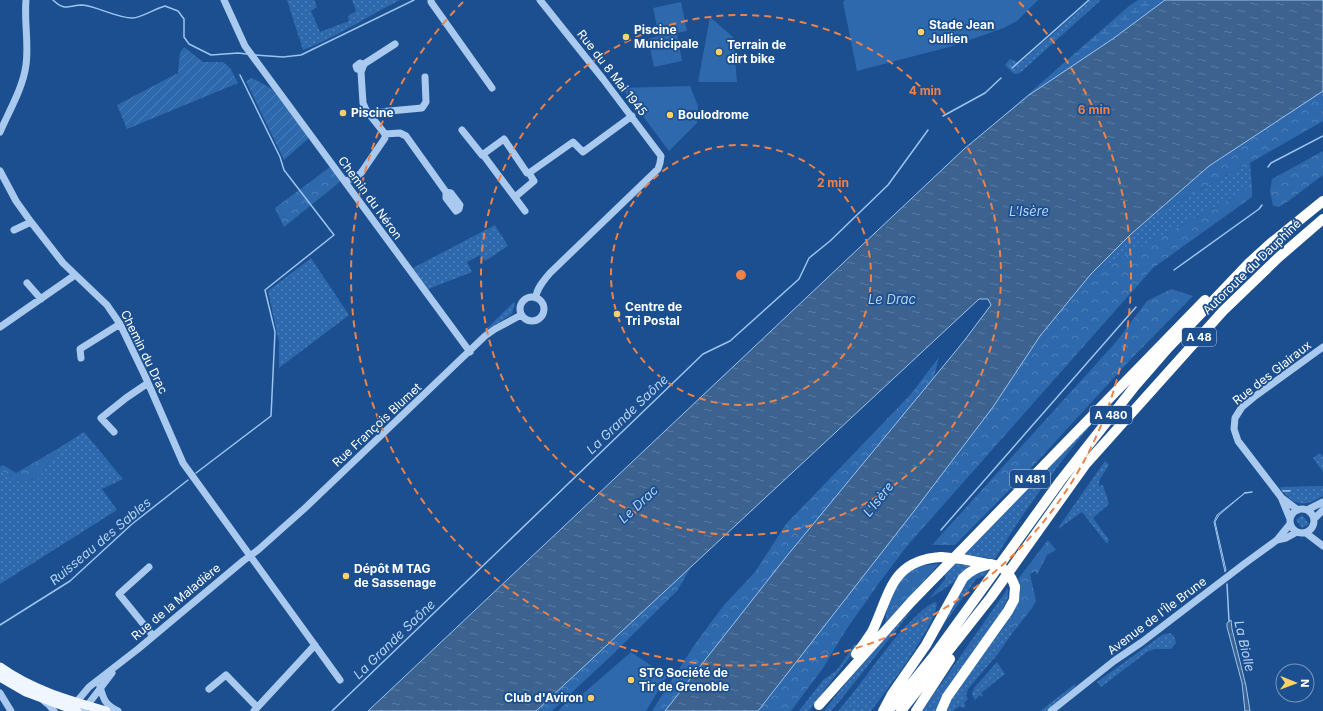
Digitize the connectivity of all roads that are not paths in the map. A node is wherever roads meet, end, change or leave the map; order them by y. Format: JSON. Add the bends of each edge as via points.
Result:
{"nodes":[{"id":1,"x":26,"y":0,"type":"edge"},
{"id":2,"x":224,"y":0,"type":"edge"},
{"id":3,"x":431,"y":0,"type":"edge"},
{"id":4,"x":540,"y":0,"type":"edge"},
{"id":5,"x":395,"y":44,"type":"dead end"},
{"id":6,"x":425,"y":77,"type":"dead end"},
{"id":7,"x":492,"y":88,"type":"dead end"},
{"id":8,"x":368,"y":113,"type":"junction"},
{"id":9,"x":632,"y":116,"type":"junction"},
{"id":10,"x":462,"y":130,"type":"dead end"},
{"id":11,"x":0,"y":132,"type":"edge"},
{"id":12,"x":385,"y":134,"type":"junction"},
{"id":13,"x":482,"y":155,"type":"junction"},
{"id":14,"x":0,"y":172,"type":"edge"},
{"id":15,"x":529,"y":173,"type":"junction"},
{"id":16,"x":345,"y":181,"type":"junction"},
{"id":17,"x":446,"y":192,"type":"dead end"},
{"id":18,"x":515,"y":197,"type":"junction"},
{"id":19,"x":1323,"y":201,"type":"edge"},
{"id":20,"x":525,"y":211,"type":"dead end"},
{"id":21,"x":1323,"y":219,"type":"edge"},
{"id":22,"x":31,"y":222,"type":"junction"},
{"id":23,"x":14,"y":230,"type":"dead end"},
{"id":24,"x":1251,"y":262,"type":"junction"},
{"id":25,"x":75,"y":275,"type":"junction"},
{"id":26,"x":27,"y":283,"type":"dead end"},
{"id":27,"x":536,"y":298,"type":"junction"},
{"id":28,"x":41,"y":299,"type":"junction"},
{"id":29,"x":522,"y":315,"type":"junction"},
{"id":30,"x":120,"y":324,"type":"junction"},
{"id":31,"x":0,"y":327,"type":"edge"},
{"id":32,"x":1323,"y":347,"type":"edge"},
{"id":33,"x":470,"y":352,"type":"junction"},
{"id":34,"x":81,"y":358,"type":"dead end"},
{"id":35,"x":148,"y":383,"type":"junction"},
{"id":36,"x":114,"y":432,"type":"dead end"},
{"id":37,"x":1281,"y":498,"type":"junction"},
{"id":38,"x":1323,"y":502,"type":"edge"},
{"id":39,"x":1298,"y":510,"type":"junction"},
{"id":40,"x":1307,"y":510,"type":"junction"},
{"id":41,"x":1323,"y":510,"type":"edge"},
{"id":42,"x":1290,"y":521,"type":"junction"},
{"id":43,"x":1314,"y":522,"type":"junction"},
{"id":44,"x":1297,"y":532,"type":"junction"},
{"id":45,"x":1306,"y":533,"type":"junction"},
{"id":46,"x":1277,"y":540,"type":"junction"},
{"id":47,"x":1322,"y":545,"type":"edge"},
{"id":48,"x":251,"y":556,"type":"junction"},
{"id":49,"x":990,"y":564,"type":"junction"},
{"id":50,"x":149,"y":568,"type":"dead end"},
{"id":51,"x":991,"y":597,"type":"junction"},
{"id":52,"x":154,"y":636,"type":"junction"},
{"id":53,"x":315,"y":645,"type":"junction"},
{"id":54,"x":0,"y":667,"type":"edge"},
{"id":55,"x":0,"y":677,"type":"edge"},
{"id":56,"x":340,"y":680,"type":"dead end"},
{"id":57,"x":99,"y":685,"type":"junction"},
{"id":58,"x":209,"y":689,"type":"dead end"},
{"id":59,"x":0,"y":693,"type":"edge"},
{"id":60,"x":39,"y":697,"type":"junction"},
{"id":61,"x":73,"y":708,"type":"edge"},
{"id":62,"x":85,"y":708,"type":"edge"},
{"id":63,"x":817,"y":708,"type":"edge"},
{"id":64,"x":255,"y":709,"type":"edge"},
{"id":65,"x":11,"y":711,"type":"edge"},
{"id":66,"x":54,"y":711,"type":"edge"},
{"id":67,"x":106,"y":711,"type":"edge"},
{"id":68,"x":118,"y":711,"type":"edge"},
{"id":69,"x":883,"y":711,"type":"edge"},
{"id":70,"x":888,"y":711,"type":"edge"},
{"id":71,"x":901,"y":711,"type":"edge"},
{"id":72,"x":916,"y":711,"type":"edge"},
{"id":73,"x":941,"y":711,"type":"edge"},
{"id":74,"x":1051,"y":711,"type":"edge"}],
"edges":[{"from":1,"to":11,"type":"street","via":[[26,67],[21,85]]},
{"from":2,"to":16,"type":"street","name":"Chemin du Néron","via":[[251,54]]},
{"from":3,"to":7,"type":"street"},
{"from":4,"to":9,"type":"street","name":"Rue du 8 Mai 1945"},
{"from":5,"to":8,"type":"street","via":[[362,68],[362,103]]},
{"from":6,"to":8,"type":"street","via":[[426,102],[422,108]]},
{"from":8,"to":12,"type":"street"},
{"from":9,"to":15,"type":"street","via":[[583,152],[573,142]]},
{"from":9,"to":27,"type":"street","name":"Rue du 8 Mai 1945","via":[[661,156],[658,169],[550,273]]},
{"from":10,"to":13,"type":"street"},
{"from":12,"to":16,"type":"street","via":[[385,138],[361,173]]},
{"from":12,"to":17,"type":"street","via":[[400,133],[406,136]]},
{"from":13,"to":15,"type":"street","via":[[504,139]]},
{"from":13,"to":18,"type":"street"},
{"from":14,"to":22,"type":"street","name":"Chemin du Drac"},
{"from":15,"to":18,"type":"street","via":[[534,181]]},
{"from":16,"to":33,"type":"street","name":"Chemin du Néron"},
{"from":18,"to":20,"type":"street"},
{"from":19,"to":24,"type":"highway","name":"Autoroute du Dauphiné"},
{"from":21,"to":51,"type":"highway","name":"Autoroute du Dauphiné","number":"A 48","via":[[1278,257],[1223,311],[1085,465]]},
{"from":22,"to":23,"type":"street"},
{"from":22,"to":25,"type":"street","name":"Chemin du Drac"},
{"from":24,"to":63,"type":"highway","number":"N 481","via":[[1212,294],[996,514],[911,602]]},
{"from":24,"to":70,"type":"highway","number":"A 480","via":[[1168,348],[1111,415],[1056,486],[933,657]]},
{"from":25,"to":28,"type":"street"},
{"from":25,"to":30,"type":"street","name":"Chemin du Drac","via":[[107,305]]},
{"from":26,"to":28,"type":"street"},
{"from":27,"to":29,"type":"street","via":[[529,297],[523,300],[520,307]]},
{"from":27,"to":29,"type":"street","via":[[542,302],[541,316],[532,320]]},
{"from":28,"to":31,"type":"street"},
{"from":29,"to":33,"type":"street","name":"Rue François Blumet","via":[[485,336]]},
{"from":30,"to":34,"type":"street","via":[[80,349]]},
{"from":30,"to":35,"type":"street","name":"Chemin du Drac"},
{"from":32,"to":37,"type":"street","name":"Rue des Glairaux","via":[[1242,407],[1235,418],[1234,429],[1238,441]]},
{"from":33,"to":48,"type":"street","name":"Rue François Blumet"},
{"from":35,"to":36,"type":"street","via":[[101,418]]},
{"from":35,"to":48,"type":"street","name":"Chemin du Drac","via":[[183,463]]},
{"from":37,"to":39,"type":"street","name":"Rue des Glairaux"},
{"from":37,"to":42,"type":"street","name":"Rue des Glairaux"},
{"from":38,"to":40,"type":"street"},
{"from":39,"to":40,"type":"street"},
{"from":39,"to":42,"type":"street"},
{"from":40,"to":43,"type":"street"},
{"from":41,"to":43,"type":"street"},
{"from":42,"to":44,"type":"street"},
{"from":42,"to":46,"type":"street","name":"Avenue de l'Île Brune"},
{"from":43,"to":45,"type":"street","via":[[1312,529]]},
{"from":43,"to":47,"type":"street"},
{"from":44,"to":45,"type":"street"},
{"from":44,"to":46,"type":"street","name":"Avenue de l'Île Brune"},
{"from":45,"to":47,"type":"street"},
{"from":46,"to":74,"type":"street","name":"Avenue de l'Île Brune"},
{"from":48,"to":52,"type":"street","name":"Rue de la Maladière"},
{"from":48,"to":53,"type":"street","name":"Chemin du Drac"},
{"from":49,"to":63,"type":"highway","bridge":true,"via":[[930,557],[910,565],[899,575],[890,589],[866,643]]},
{"from":49,"to":69,"type":"highway","via":[[977,567],[963,578],[926,645]]},
{"from":49,"to":73,"type":"highway","bridge":true,"via":[[997,565],[1011,577],[1015,587],[1014,600],[947,697]]},
{"from":50,"to":52,"type":"street","via":[[119,594]]},
{"from":51,"to":71,"type":"highway"},
{"from":51,"to":72,"type":"highway"},
{"from":52,"to":57,"type":"street","name":"Rue de la Maladière"},
{"from":53,"to":56,"type":"street","name":"Chemin du Drac"},
{"from":53,"to":64,"type":"street"},
{"from":54,"to":61,"type":"main road"},
{"from":55,"to":60,"type":"main road"},
{"from":57,"to":61,"type":"street","name":"Rue de la Maladière","via":[[89,687]]},
{"from":57,"to":62,"type":"street","name":"Rue de la Maladière"},
{"from":57,"to":68,"type":"street","via":[[106,704]]},
{"from":58,"to":64,"type":"street","via":[[226,675]]},
{"from":59,"to":65,"type":"street"},
{"from":60,"to":61,"type":"main road"},
{"from":60,"to":66,"type":"street"},
{"from":61,"to":62,"type":"main road"},
{"from":62,"to":67,"type":"main road"}]}
